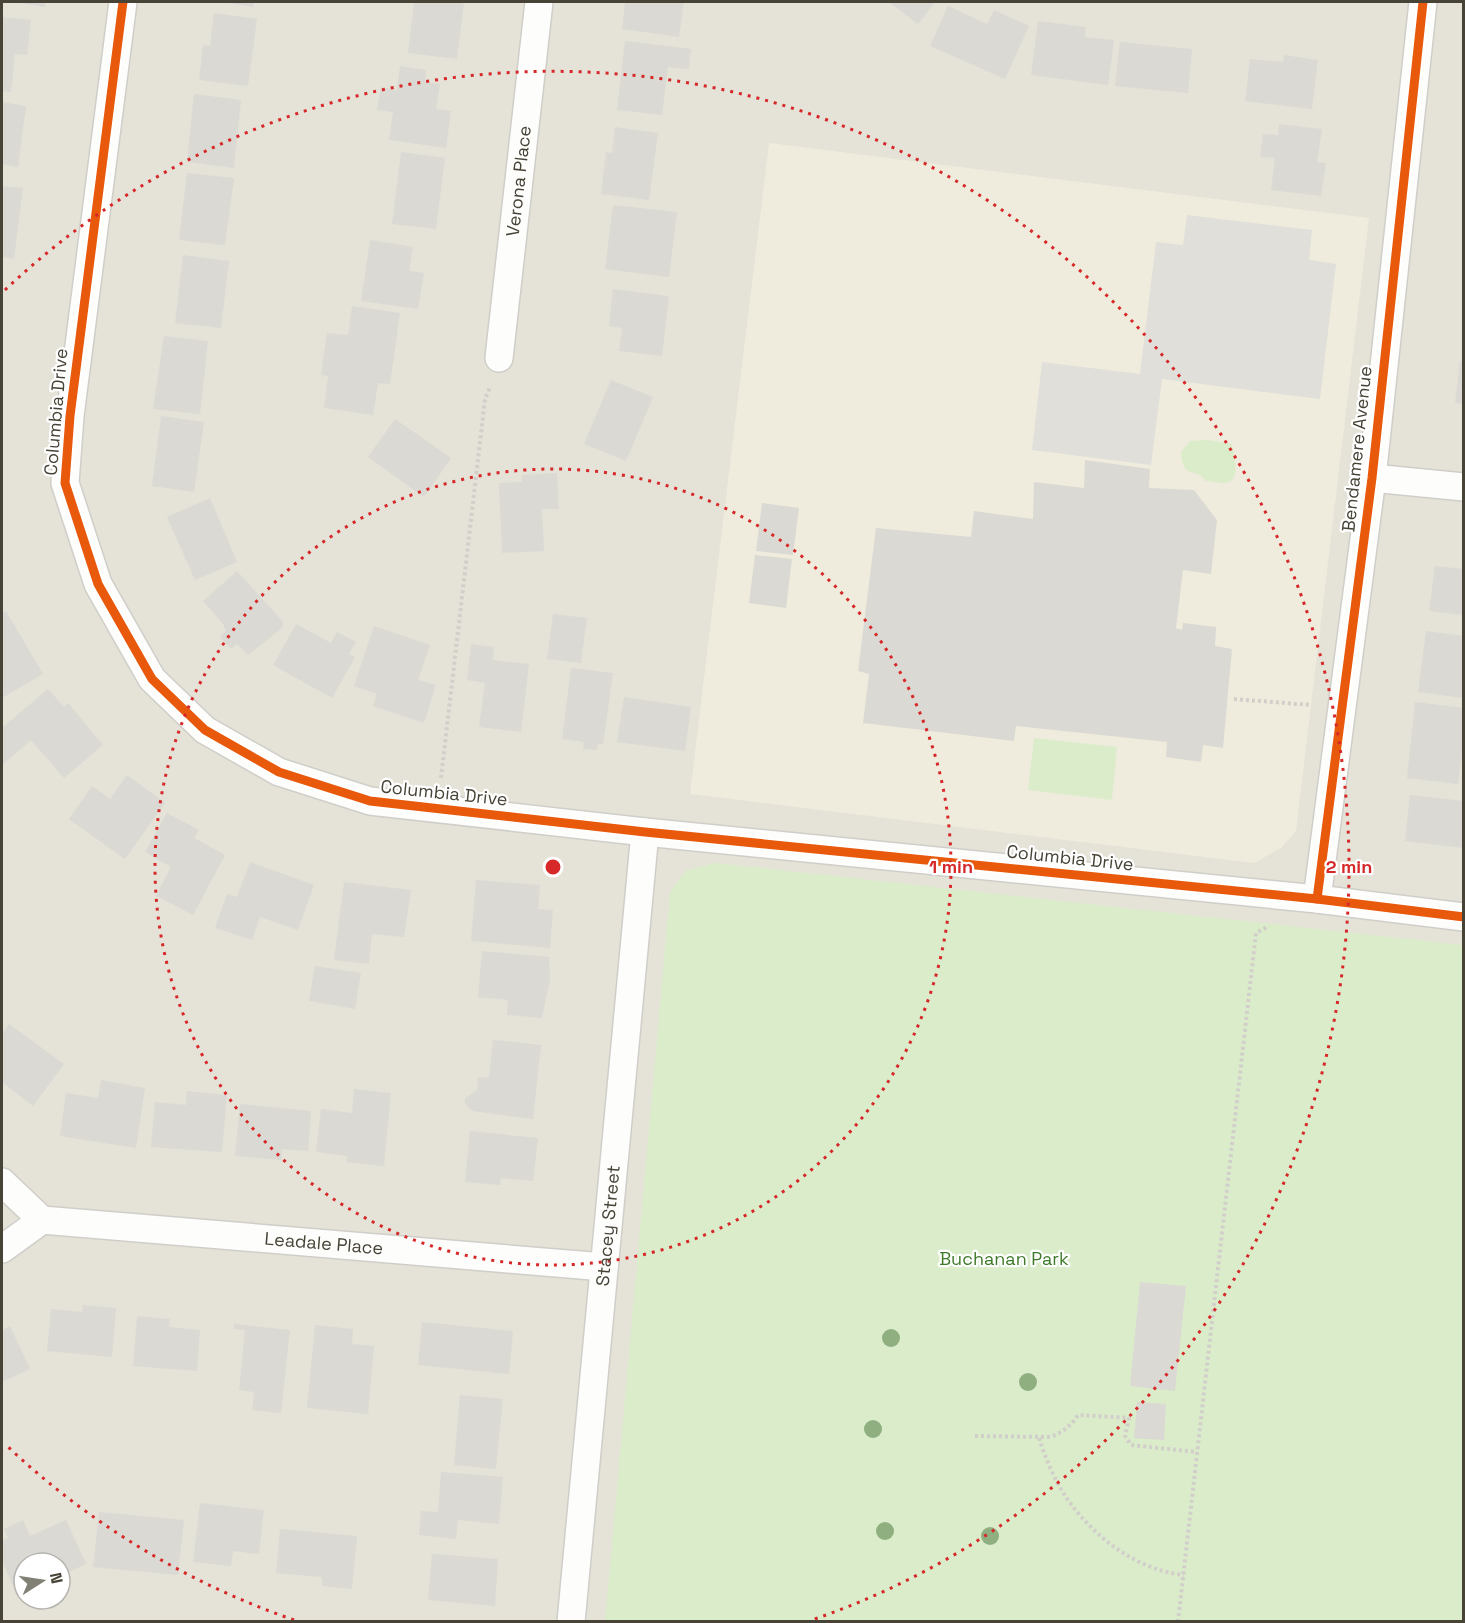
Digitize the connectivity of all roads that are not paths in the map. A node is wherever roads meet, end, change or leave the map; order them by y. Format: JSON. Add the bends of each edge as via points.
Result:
{"nodes":[{"id":1,"x":123,"y":2,"type":"edge"},
{"id":2,"x":539,"y":2,"type":"edge"},
{"id":3,"x":1423,"y":2,"type":"edge"},
{"id":4,"x":499,"y":358,"type":"road end"},
{"id":5,"x":1372,"y":478,"type":"junction"},
{"id":6,"x":1464,"y":487,"type":"edge"},
{"id":7,"x":645,"y":832,"type":"junction"},
{"id":8,"x":1317,"y":899,"type":"junction"},
{"id":9,"x":1464,"y":917,"type":"edge"},
{"id":10,"x":2,"y":1182,"type":"edge"},
{"id":11,"x":42,"y":1220,"type":"junction"},
{"id":12,"x":2,"y":1249,"type":"edge"},
{"id":13,"x":604,"y":1267,"type":"junction"},
{"id":14,"x":571,"y":1622,"type":"edge"}],
"edges":[{"from":1,"to":7,"type":"street","name":"Columbia Drive","via":[[70,416],[65,483],[98,584],[152,679],[205,730],[279,772],[370,801]]},
{"from":2,"to":4,"type":"street","name":"Verona Place"},
{"from":3,"to":5,"type":"street","name":"Bendamere Avenue"},
{"from":5,"to":6,"type":"street"},
{"from":5,"to":8,"type":"street","name":"Bendamere Avenue"},
{"from":7,"to":8,"type":"street","name":"Columbia Drive"},
{"from":7,"to":13,"type":"street","name":"Stacey Street"},
{"from":8,"to":9,"type":"street","name":"Columbia Drive"},
{"from":10,"to":11,"type":"street"},
{"from":11,"to":12,"type":"street"},
{"from":11,"to":13,"type":"street","name":"Leadale Place"},
{"from":13,"to":14,"type":"street","name":"Stacey Street"}]}
